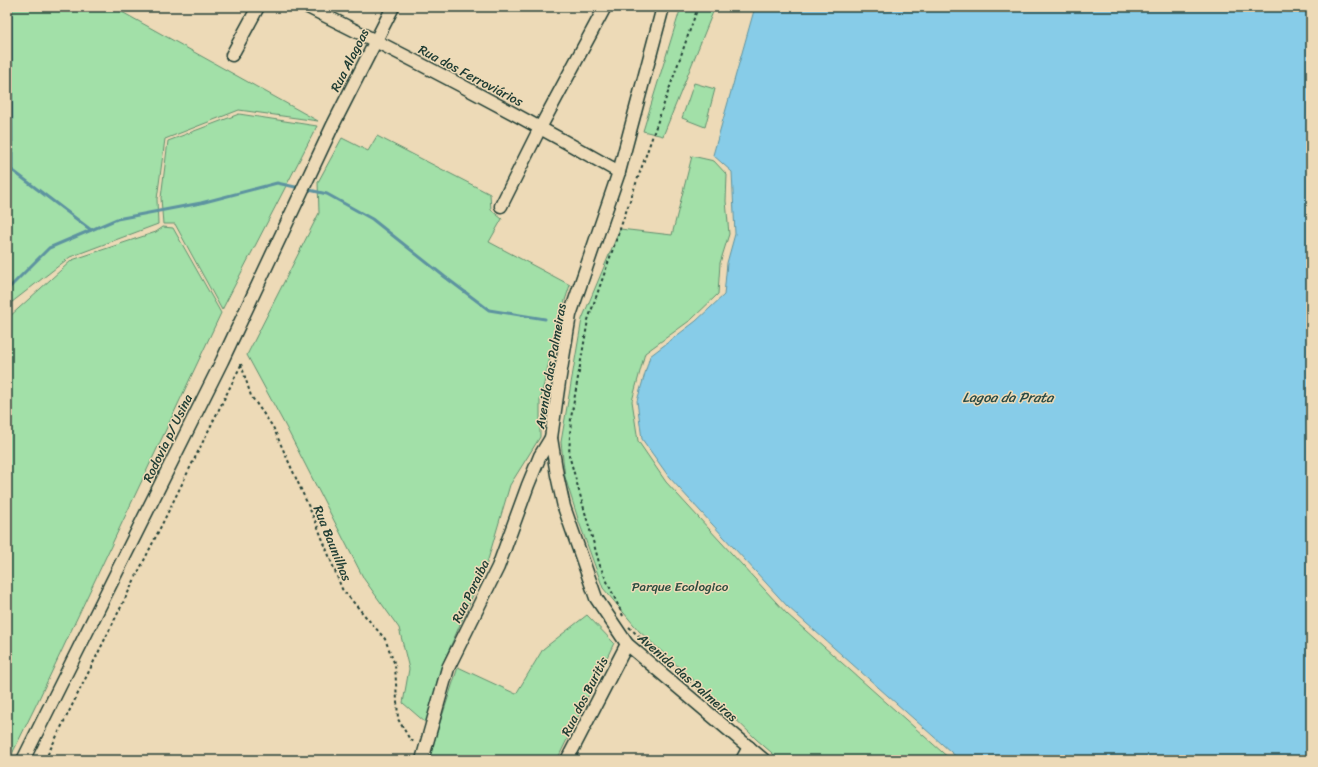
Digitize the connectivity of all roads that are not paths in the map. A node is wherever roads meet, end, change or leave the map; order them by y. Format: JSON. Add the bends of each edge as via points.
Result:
{"nodes":[{"id":1,"x":258,"y":7,"type":"edge"},
{"id":2,"x":308,"y":7,"type":"edge"},
{"id":3,"x":393,"y":7,"type":"edge"},
{"id":4,"x":605,"y":7,"type":"edge"},
{"id":5,"x":663,"y":7,"type":"edge"},
{"id":6,"x":375,"y":40,"type":"junction"},
{"id":7,"x":232,"y":55,"type":"dead end"},
{"id":8,"x":332,"y":126,"type":"joint"},
{"id":9,"x":540,"y":128,"type":"junction"},
{"id":10,"x":619,"y":172,"type":"junction"},
{"id":11,"x":501,"y":206,"type":"dead end"},
{"id":12,"x":551,"y":438,"type":"junction"},
{"id":13,"x":627,"y":644,"type":"junction"},
{"id":14,"x":749,"y":747,"type":"junction"},
{"id":15,"x":423,"y":756,"type":"edge"},
{"id":16,"x":23,"y":760,"type":"edge"},
{"id":17,"x":567,"y":760,"type":"edge"},
{"id":18,"x":742,"y":760,"type":"edge"},
{"id":19,"x":764,"y":760,"type":"edge"}],
"edges":[{"from":1,"to":7,"type":"street"},
{"from":2,"to":6,"type":"street","name":"Rua dos Ferroviários"},
{"from":3,"to":6,"type":"street","name":"Rua Alagoas"},
{"from":4,"to":9,"type":"street"},
{"from":5,"to":10,"type":"street","name":"Avenida das Palmeiras"},
{"from":6,"to":8,"type":"street","name":"Rua Alagoas"},
{"from":6,"to":9,"type":"street","name":"Rua dos Ferroviários"},
{"from":8,"to":16,"type":"street","name":"Rodovia p/ Usina","via":[[222,361]]},
{"from":9,"to":10,"type":"street","name":"Rua dos Ferroviários"},
{"from":9,"to":11,"type":"street"},
{"from":10,"to":12,"type":"street","name":"Avenida das Palmeiras","via":[[570,315]]},
{"from":12,"to":13,"type":"street","name":"Avenida das Palmeiras","via":[[564,507],[596,598]]},
{"from":12,"to":15,"type":"street","name":"Rua Paraiba","via":[[540,456],[498,567],[448,668]]},
{"from":13,"to":14,"type":"street","name":"Avenida das Palmeiras"},
{"from":13,"to":17,"type":"street","name":"Rua dos Buritis"},
{"from":14,"to":18,"type":"street"},
{"from":14,"to":19,"type":"street","name":"Avenida das Palmeiras"}]}
